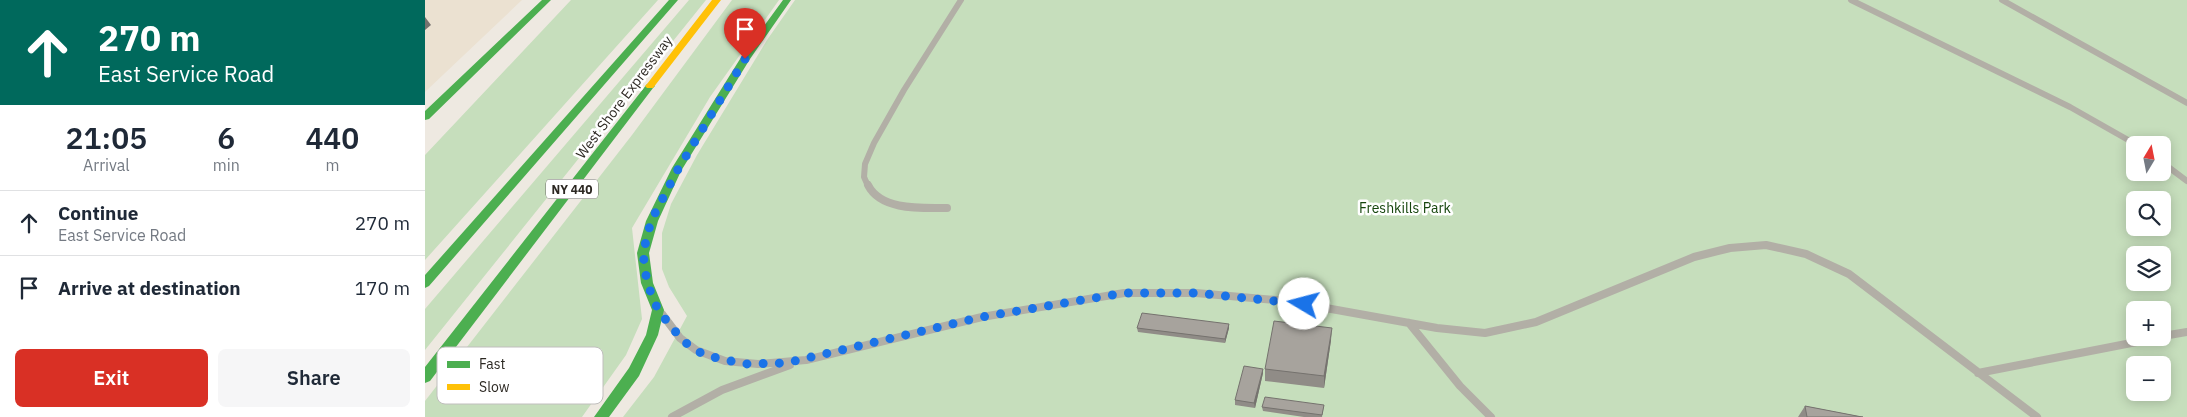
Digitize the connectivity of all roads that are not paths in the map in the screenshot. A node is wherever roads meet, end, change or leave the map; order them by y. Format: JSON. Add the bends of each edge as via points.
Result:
{"nodes":[{"id":1,"x":547,"y":0,"type":"edge"},
{"id":2,"x":674,"y":0,"type":"edge"},
{"id":3,"x":717,"y":0,"type":"edge"},
{"id":4,"x":787,"y":0,"type":"edge"},
{"id":5,"x":961,"y":0,"type":"edge"},
{"id":6,"x":1851,"y":0,"type":"edge"},
{"id":7,"x":2002,"y":0,"type":"edge"},
{"id":8,"x":2187,"y":103,"type":"edge"},
{"id":9,"x":425,"y":117,"type":"edge"},
{"id":10,"x":2126,"y":139,"type":"edge"},
{"id":11,"x":2171,"y":169,"type":"edge"},
{"id":12,"x":2187,"y":181,"type":"edge"},
{"id":13,"x":947,"y":208,"type":"dead end"},
{"id":14,"x":425,"y":283,"type":"edge"},
{"id":15,"x":658,"y":310,"type":"junction"},
{"id":16,"x":1409,"y":323,"type":"junction"},
{"id":17,"x":2187,"y":332,"type":"edge"},
{"id":18,"x":2171,"y":335,"type":"edge"},
{"id":19,"x":2126,"y":344,"type":"edge"},
{"id":20,"x":448,"y":347,"type":"edge"},
{"id":21,"x":806,"y":360,"type":"junction"},
{"id":22,"x":437,"y":362,"type":"edge"},
{"id":23,"x":1978,"y":373,"type":"junction"},
{"id":24,"x":425,"y":377,"type":"edge"},
{"id":25,"x":601,"y":417,"type":"edge"},
{"id":26,"x":672,"y":417,"type":"edge"},
{"id":27,"x":1491,"y":417,"type":"edge"},
{"id":28,"x":2037,"y":417,"type":"edge"}],
"edges":[{"from":1,"to":9,"type":"main road"},
{"from":2,"to":14,"type":"main road","name":"West Shore Expressway"},
{"from":3,"to":20,"type":"main road","name":"West Shore Expressway","number":"NY 440"},
{"from":4,"to":15,"type":"main road","via":[[745,59],[677,171],[651,221],[643,253],[647,283]]},
{"from":5,"to":13,"type":"lane","via":[[881,129],[865,161],[863,175],[877,196],[891,204]]},
{"from":6,"to":10,"type":"lane","via":[[2070,107]]},
{"from":7,"to":8,"type":"lane"},
{"from":11,"to":12,"type":"lane"},
{"from":15,"to":21,"type":"lane","via":[[683,341],[704,355],[744,364]]},
{"from":15,"to":25,"type":"main road","via":[[652,335],[633,372]]},
{"from":16,"to":21,"type":"lane","via":[[1287,301],[1196,293],[1124,293],[982,317]]},
{"from":16,"to":23,"type":"lane","via":[[1485,333],[1537,322],[1694,257],[1730,248],[1766,245],[1806,254],[1849,274]]},
{"from":16,"to":27,"type":"lane","via":[[1459,386]]},
{"from":17,"to":18,"type":"lane"},
{"from":19,"to":23,"type":"lane"},
{"from":21,"to":26,"type":"lane","via":[[721,390]]},
{"from":22,"to":24,"type":"main road","name":"West Shore Expressway","number":"NY 440"},
{"from":23,"to":28,"type":"lane"}]}
